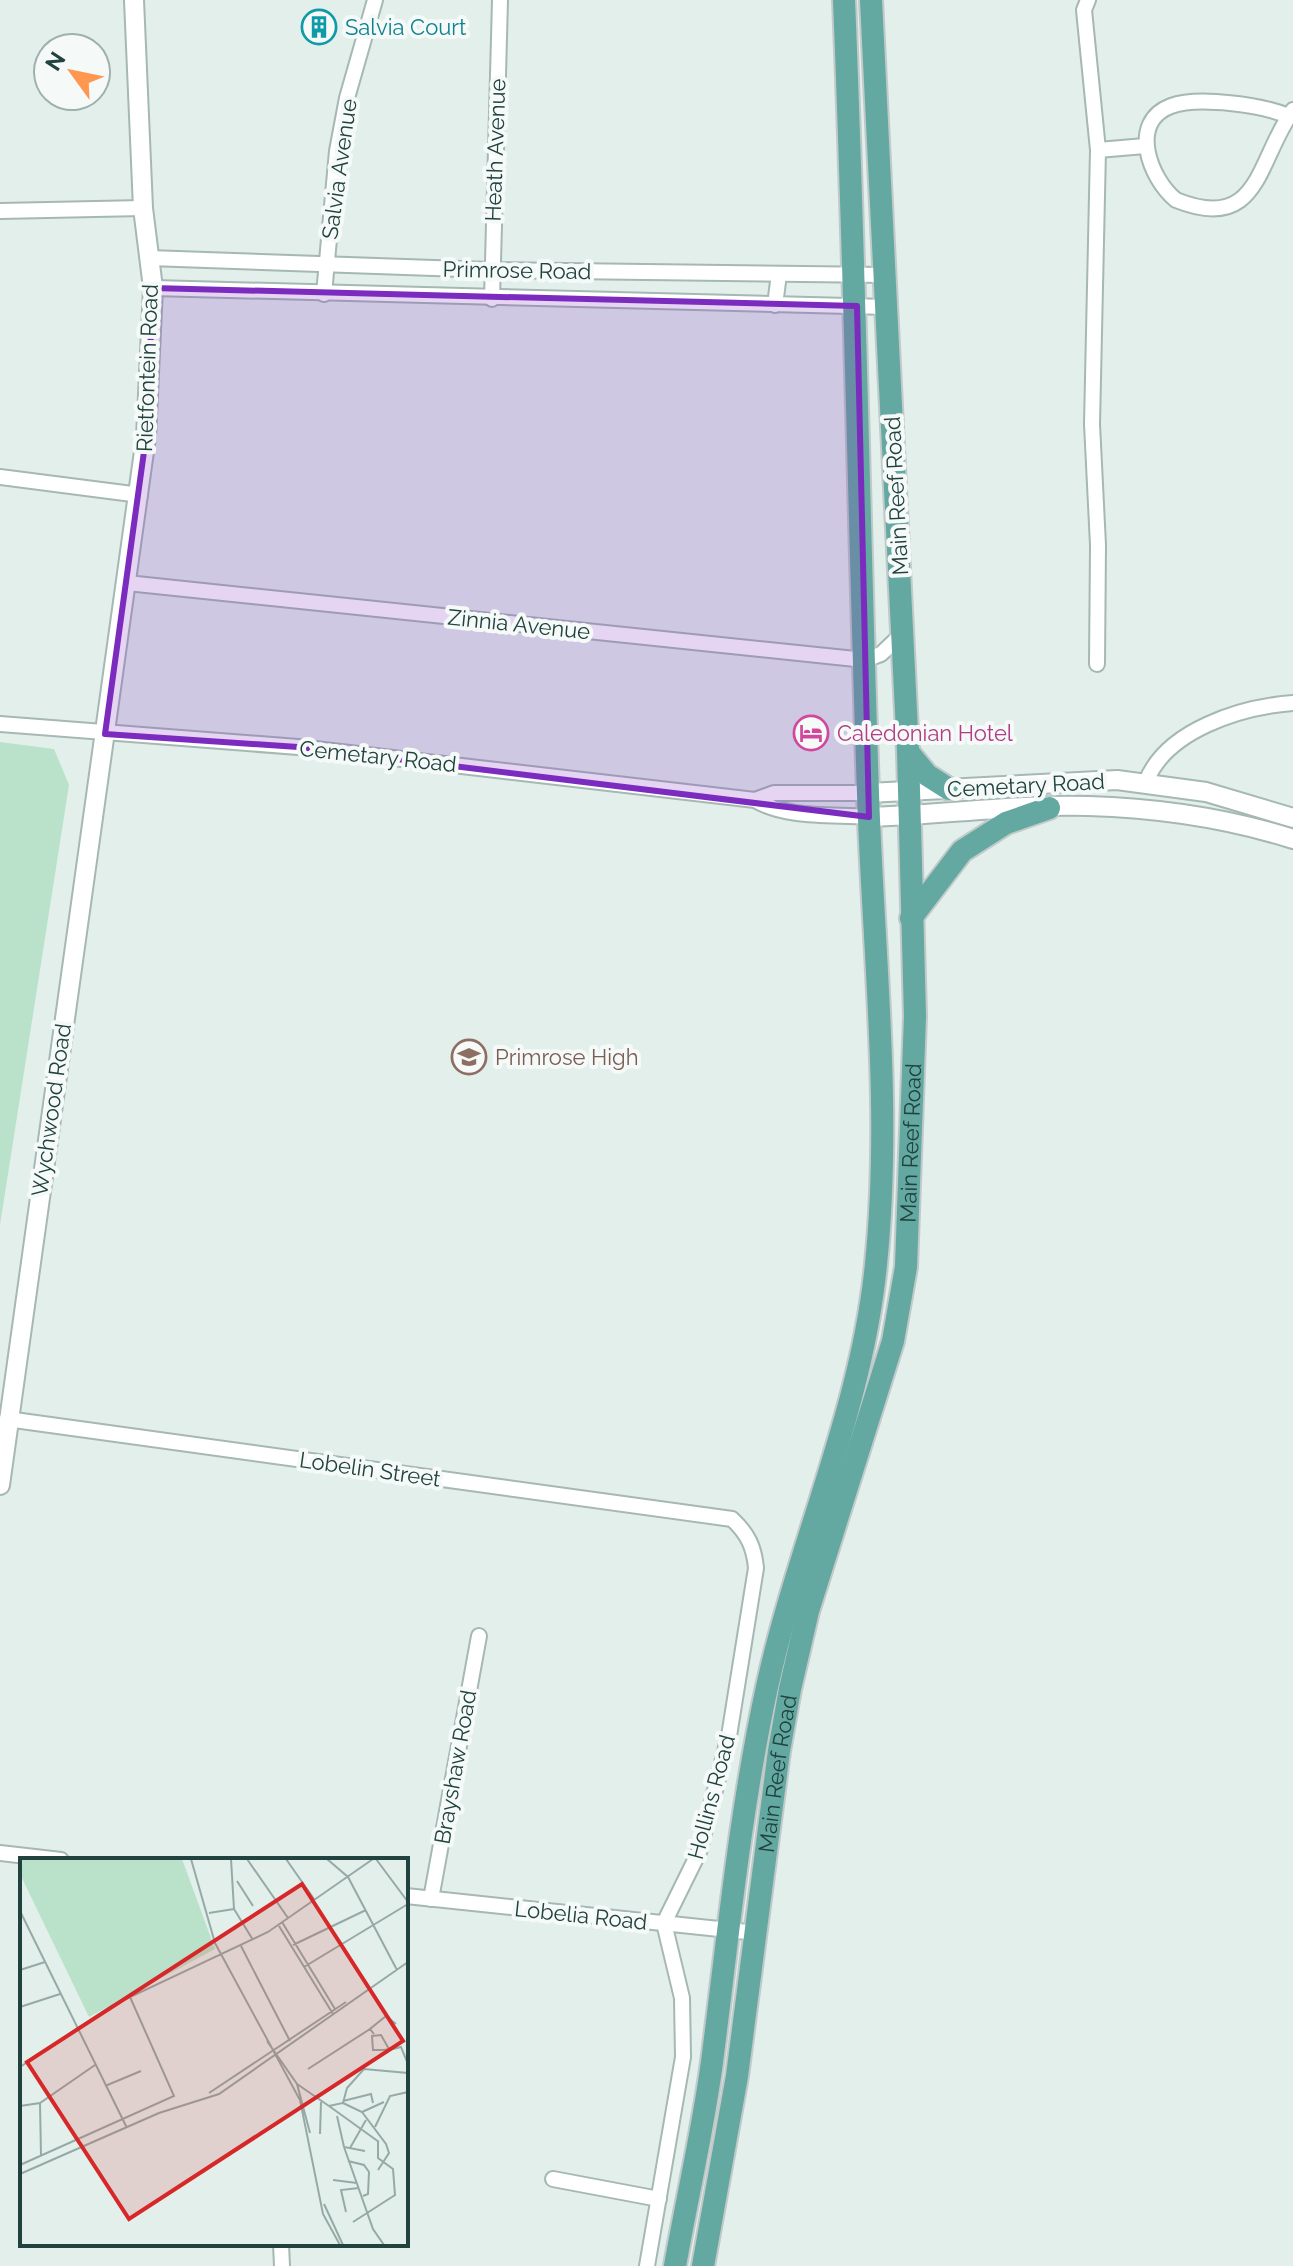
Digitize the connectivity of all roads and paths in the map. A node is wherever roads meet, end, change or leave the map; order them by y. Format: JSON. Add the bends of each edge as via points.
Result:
{"nodes":[{"id":1,"x":134,"y":0,"type":"edge"},
{"id":2,"x":375,"y":0,"type":"edge"},
{"id":3,"x":500,"y":0,"type":"edge"},
{"id":4,"x":844,"y":0,"type":"edge"},
{"id":5,"x":871,"y":0,"type":"edge"},
{"id":6,"x":1088,"y":0,"type":"edge"},
{"id":7,"x":1291,"y":113,"type":"edge"},
{"id":8,"x":1145,"y":146,"type":"junction"},
{"id":9,"x":1098,"y":150,"type":"junction"},
{"id":10,"x":143,"y":208,"type":"junction"},
{"id":11,"x":0,"y":211,"type":"edge"},
{"id":12,"x":149,"y":258,"type":"junction"},
{"id":13,"x":326,"y":265,"type":"junction"},
{"id":14,"x":491,"y":270,"type":"junction"},
{"id":15,"x":779,"y":274,"type":"junction"},
{"id":16,"x":856,"y":275,"type":"junction"},
{"id":17,"x":885,"y":275,"type":"junction"},
{"id":18,"x":153,"y":288,"type":"junction"},
{"id":19,"x":324,"y":294,"type":"junction"},
{"id":20,"x":492,"y":299,"type":"junction"},
{"id":21,"x":775,"y":305,"type":"junction"},
{"id":22,"x":857,"y":306,"type":"junction"},
{"id":23,"x":887,"y":307,"type":"junction"},
{"id":24,"x":0,"y":477,"type":"edge"},
{"id":25,"x":140,"y":495,"type":"junction"},
{"id":26,"x":127,"y":583,"type":"junction"},
{"id":27,"x":902,"y":634,"type":"junction"},
{"id":28,"x":865,"y":660,"type":"junction"},
{"id":29,"x":1097,"y":664,"type":"dead end"},
{"id":30,"x":1293,"y":703,"type":"edge"},
{"id":31,"x":0,"y":724,"type":"edge"},
{"id":32,"x":105,"y":734,"type":"junction"},
{"id":33,"x":908,"y":752,"type":"junction"},
{"id":34,"x":1146,"y":782,"type":"junction"},
{"id":35,"x":949,"y":789,"type":"junction"},
{"id":36,"x":908,"y":792,"type":"junction"},
{"id":37,"x":868,"y":793,"type":"junction"},
{"id":38,"x":755,"y":800,"type":"junction"},
{"id":39,"x":1049,"y":808,"type":"junction"},
{"id":40,"x":908,"y":816,"type":"junction"},
{"id":41,"x":869,"y":817,"type":"junction"},
{"id":42,"x":1293,"y":818,"type":"edge"},
{"id":43,"x":1293,"y":839,"type":"edge"},
{"id":44,"x":911,"y":918,"type":"junction"},
{"id":45,"x":877,"y":979,"type":"junction"},
{"id":46,"x":913,"y":979,"type":"junction"},
{"id":47,"x":7,"y":1419,"type":"junction"},
{"id":48,"x":0,"y":1485,"type":"edge"},
{"id":49,"x":732,"y":1519,"type":"joint"},
{"id":50,"x":479,"y":1636,"type":"dead end"},
{"id":51,"x":0,"y":1853,"type":"edge"},
{"id":52,"x":44,"y":1858,"type":"edge"},
{"id":53,"x":408,"y":1896,"type":"edge"},
{"id":54,"x":431,"y":1899,"type":"junction"},
{"id":55,"x":664,"y":1923,"type":"junction"},
{"id":56,"x":728,"y":1930,"type":"junction"},
{"id":57,"x":757,"y":1933,"type":"junction"},
{"id":58,"x":553,"y":2179,"type":"dead end"},
{"id":59,"x":659,"y":2199,"type":"junction"},
{"id":60,"x":281,"y":2246,"type":"edge"},
{"id":61,"x":282,"y":2266,"type":"edge"},
{"id":62,"x":647,"y":2266,"type":"edge"},
{"id":63,"x":675,"y":2266,"type":"edge"},
{"id":64,"x":703,"y":2266,"type":"edge"}],
"edges":[{"from":1,"to":10,"type":"street","name":"Rietfontein Road"},
{"from":2,"to":13,"type":"street","name":"Salvia Avenue","via":[[337,151]]},
{"from":3,"to":14,"type":"street","name":"Heath Avenue"},
{"from":4,"to":16,"type":"main road","name":"Main Reef Road"},
{"from":5,"to":17,"type":"main road","name":"Main Reef Road"},
{"from":6,"to":9,"type":"street","via":[[1084,10]]},
{"from":7,"to":8,"type":"street","via":[[1250,105],[1174,105],[1153,121]]},
{"from":7,"to":8,"type":"street","via":[[1256,183],[1230,208],[1176,200],[1149,162]]},
{"from":8,"to":9,"type":"street"},
{"from":9,"to":29,"type":"street","via":[[1092,424]]},
{"from":10,"to":11,"type":"street"},
{"from":10,"to":12,"type":"street","name":"Rietfontein Road"},
{"from":12,"to":13,"type":"street","name":"Primrose Road"},
{"from":12,"to":18,"type":"street","name":"Rietfontein Road"},
{"from":13,"to":14,"type":"street","name":"Primrose Road"},
{"from":13,"to":19,"type":"street","name":"Salvia Avenue"},
{"from":14,"to":15,"type":"street","name":"Primrose Road"},
{"from":14,"to":20,"type":"street","name":"Heath Avenue"},
{"from":15,"to":16,"type":"street","name":"Primrose Road"},
{"from":15,"to":21,"type":"street"},
{"from":16,"to":17,"type":"street","name":"Primrose Road"},
{"from":16,"to":22,"type":"main road","name":"Main Reef Road"},
{"from":17,"to":23,"type":"main road","name":"Main Reef Road"},
{"from":18,"to":19,"type":"street","name":"Primrose Road"},
{"from":18,"to":25,"type":"street","name":"Rietfontein Road"},
{"from":19,"to":20,"type":"street","name":"Primrose Road"},
{"from":20,"to":21,"type":"street","name":"Primrose Road"},
{"from":21,"to":22,"type":"street","name":"Primrose Road"},
{"from":22,"to":23,"type":"street","name":"Primrose Road"},
{"from":22,"to":28,"type":"main road","name":"Main Reef Road"},
{"from":23,"to":27,"type":"main road","name":"Main Reef Road"},
{"from":24,"to":25,"type":"street"},
{"from":25,"to":26,"type":"street","name":"Rietfontein Road"},
{"from":26,"to":28,"type":"street","name":"Zinnia Avenue"},
{"from":26,"to":32,"type":"street","name":"Rietfontein Road"},
{"from":27,"to":28,"type":"street","via":[[881,654]]},
{"from":27,"to":33,"type":"main road","name":"Main Reef Road"},
{"from":28,"to":37,"type":"main road","name":"Main Reef Road"},
{"from":30,"to":34,"type":"street","via":[[1242,713],[1182,739],[1159,759]]},
{"from":31,"to":32,"type":"street","name":"Cemetary Road"},
{"from":32,"to":38,"type":"street","name":"Cemetary Road","via":[[327,750]]},
{"from":32,"to":47,"type":"street","name":"Wychwood Road"},
{"from":33,"to":35,"type":"main road","via":[[927,775]]},
{"from":33,"to":36,"type":"main road","name":"Main Reef Road"},
{"from":34,"to":35,"type":"street","name":"Cemetary Road","via":[[1084,780]]},
{"from":34,"to":42,"type":"street","name":"Cemetary Road","via":[[1206,792]]},
{"from":35,"to":36,"type":"street","name":"Cemetary Road"},
{"from":36,"to":37,"type":"street","name":"Cemetary Road"},
{"from":36,"to":40,"type":"main road","name":"Main Reef Road"},
{"from":37,"to":38,"type":"street","name":"Cemetary Road","via":[[787,792]]},
{"from":37,"to":41,"type":"main road","name":"Main Reef Road"},
{"from":38,"to":41,"type":"street","name":"Cemetary Road","via":[[785,810]]},
{"from":39,"to":40,"type":"street","name":"Cemetary Road"},
{"from":39,"to":43,"type":"street","name":"Cemetary Road","via":[[1139,808]]},
{"from":39,"to":44,"type":"main road","via":[[1006,823],[962,851]]},
{"from":40,"to":41,"type":"street","name":"Cemetary Road"},
{"from":40,"to":44,"type":"main road","name":"Main Reef Road"},
{"from":41,"to":45,"type":"main road","name":"Main Reef Road"},
{"from":44,"to":46,"type":"main road","name":"Main Reef Road"},
{"from":45,"to":46,"type":"main road"},
{"from":45,"to":56,"type":"main road","name":"Main Reef Road","via":[[882,1172],[872,1303],[862,1358],[767,1686]]},
{"from":46,"to":57,"type":"main road","name":"Main Reef Road","via":[[906,1267],[893,1341],[808,1611],[790,1689]]},
{"from":47,"to":48,"type":"street","name":"Wychwood Road"},
{"from":47,"to":49,"type":"street","name":"Lobelin Street"},
{"from":49,"to":55,"type":"street","name":"Hollins Road","via":[[744,1529],[754,1552],[753,1590],[729,1736],[699,1852]]},
{"from":50,"to":54,"type":"street","name":"Brayshaw Road"},
{"from":51,"to":52,"type":"street"},
{"from":53,"to":54,"type":"street","name":"Lobelia Road"},
{"from":54,"to":55,"type":"street","name":"Lobelia Road"},
{"from":55,"to":56,"type":"street","name":"Lobelia Road"},
{"from":55,"to":59,"type":"street","via":[[682,1998],[683,2057]]},
{"from":56,"to":57,"type":"street","name":"Lobelia Road"},
{"from":56,"to":63,"type":"main road","name":"Main Reef Road","via":[[711,2069]]},
{"from":57,"to":64,"type":"main road","name":"Main Reef Road"},
{"from":58,"to":59,"type":"street"},
{"from":59,"to":62,"type":"street"},
{"from":60,"to":61,"type":"street"}]}
